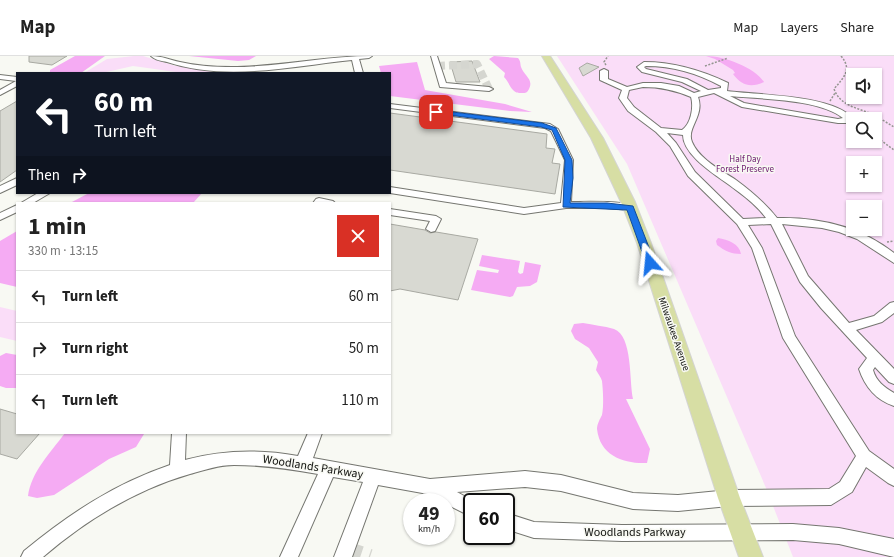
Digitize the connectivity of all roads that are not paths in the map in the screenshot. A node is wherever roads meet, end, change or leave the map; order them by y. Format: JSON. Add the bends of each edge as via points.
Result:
{"nodes":[{"id":1,"x":154,"y":56,"type":"edge"},
{"id":2,"x":285,"y":56,"type":"edge"},
{"id":3,"x":369,"y":56,"type":"edge"},
{"id":4,"x":434,"y":56,"type":"edge"},
{"id":5,"x":546,"y":56,"type":"edge"},
{"id":6,"x":355,"y":57,"type":"edge"},
{"id":7,"x":288,"y":65,"type":"junction"},
{"id":8,"x":225,"y":71,"type":"edge"},
{"id":9,"x":604,"y":71,"type":"dead end"},
{"id":10,"x":359,"y":72,"type":"edge"},
{"id":11,"x":0,"y":77,"type":"edge"},
{"id":12,"x":16,"y":79,"type":"edge"},
{"id":13,"x":16,"y":84,"type":"edge"},
{"id":14,"x":489,"y":89,"type":"dead end"},
{"id":15,"x":626,"y":89,"type":"junction"},
{"id":16,"x":0,"y":92,"type":"edge"},
{"id":17,"x":711,"y":92,"type":"junction"},
{"id":18,"x":694,"y":96,"type":"junction"},
{"id":19,"x":391,"y":106,"type":"edge"},
{"id":20,"x":659,"y":130,"type":"junction"},
{"id":21,"x":688,"y":130,"type":"junction"},
{"id":22,"x":16,"y":182,"type":"edge"},
{"id":23,"x":0,"y":190,"type":"edge"},
{"id":24,"x":391,"y":190,"type":"edge"},
{"id":25,"x":43,"y":194,"type":"edge"},
{"id":26,"x":28,"y":202,"type":"edge"},
{"id":27,"x":566,"y":205,"type":"junction"},
{"id":28,"x":630,"y":208,"type":"junction"},
{"id":29,"x":16,"y":209,"type":"edge"},
{"id":30,"x":391,"y":212,"type":"edge"},
{"id":31,"x":0,"y":217,"type":"edge"},
{"id":32,"x":773,"y":219,"type":"junction"},
{"id":33,"x":741,"y":222,"type":"junction"},
{"id":34,"x":431,"y":229,"type":"dead end"},
{"id":35,"x":894,"y":259,"type":"edge"},
{"id":36,"x":894,"y":306,"type":"edge"},
{"id":37,"x":848,"y":328,"type":"junction"},
{"id":38,"x":876,"y":358,"type":"junction"},
{"id":39,"x":894,"y":378,"type":"edge"},
{"id":40,"x":894,"y":400,"type":"edge"},
{"id":41,"x":179,"y":434,"type":"edge"},
{"id":42,"x":315,"y":434,"type":"edge"},
{"id":43,"x":864,"y":456,"type":"junction"},
{"id":44,"x":303,"y":463,"type":"junction"},
{"id":45,"x":329,"y":468,"type":"junction"},
{"id":46,"x":177,"y":470,"type":"junction"},
{"id":47,"x":373,"y":476,"type":"junction"},
{"id":48,"x":894,"y":478,"type":"edge"},
{"id":49,"x":430,"y":487,"type":"junction"},
{"id":50,"x":729,"y":498,"type":"junction"},
{"id":51,"x":463,"y":504,"type":"edge"},
{"id":52,"x":515,"y":524,"type":"edge"},
{"id":53,"x":741,"y":532,"type":"junction"},
{"id":54,"x":894,"y":548,"type":"edge"},
{"id":55,"x":30,"y":557,"type":"edge"},
{"id":56,"x":289,"y":557,"type":"edge"},
{"id":57,"x":343,"y":557,"type":"edge"},
{"id":58,"x":750,"y":557,"type":"edge"}],
"edges":[{"from":1,"to":8,"type":"street"},
{"from":2,"to":7,"type":"street"},
{"from":3,"to":6,"type":"street"},
{"from":4,"to":14,"type":"street","via":[[444,85]]},
{"from":5,"to":28,"type":"main road","name":"Milwaukee Avenue","via":[[597,138]]},
{"from":6,"to":7,"type":"street"},
{"from":6,"to":10,"type":"street"},
{"from":7,"to":8,"type":"street"},
{"from":9,"to":15,"type":"street","via":[[604,80]]},
{"from":11,"to":12,"type":"street"},
{"from":13,"to":16,"type":"street"},
{"from":15,"to":18,"type":"street","via":[[643,85],[661,85]]},
{"from":15,"to":20,"type":"street","via":[[623,98],[631,109]]},
{"from":17,"to":17,"type":"street","via":[[724,90],[725,85],[711,77],[684,68],[664,64],[644,64],[640,67],[644,71],[678,78]]},
{"from":17,"to":17,"type":"street","via":[[742,105],[838,121],[848,118],[843,112],[800,101]]},
{"from":17,"to":18,"type":"street"},
{"from":18,"to":21,"type":"street","via":[[696,112]]},
{"from":19,"to":27,"type":"street","via":[[542,125],[554,129],[569,160]]},
{"from":20,"to":21,"type":"street","via":[[676,133]]},
{"from":20,"to":33,"type":"street","via":[[696,180]]},
{"from":21,"to":32,"type":"street","via":[[687,140],[697,155],[738,186]]},
{"from":22,"to":23,"type":"street"},
{"from":24,"to":27,"type":"street","via":[[524,211]]},
{"from":25,"to":26,"type":"street"},
{"from":27,"to":28,"type":"street"},
{"from":28,"to":50,"type":"main road","name":"Milwaukee Avenue"},
{"from":29,"to":31,"type":"street"},
{"from":30,"to":34,"type":"street","via":[[436,219]]},
{"from":32,"to":33,"type":"street"},
{"from":32,"to":35,"type":"street","via":[[812,223],[848,232],[874,244]]},
{"from":32,"to":37,"type":"street","via":[[804,278]]},
{"from":33,"to":43,"type":"street","via":[[757,248],[789,338]]},
{"from":36,"to":37,"type":"street","via":[[878,319]]},
{"from":37,"to":38,"type":"street"},
{"from":38,"to":39,"type":"street"},
{"from":38,"to":40,"type":"street","via":[[866,369],[869,380],[876,389]]},
{"from":41,"to":46,"type":"street"},
{"from":42,"to":44,"type":"street"},
{"from":43,"to":48,"type":"street"},
{"from":43,"to":50,"type":"street","name":"Woodlands Parkway","via":[[846,487],[831,497]]},
{"from":44,"to":45,"type":"street","name":"Woodlands Parkway"},
{"from":44,"to":46,"type":"street","name":"Woodlands Parkway","via":[[233,458]]},
{"from":45,"to":47,"type":"street","name":"Woodlands Parkway"},
{"from":45,"to":56,"type":"street"},
{"from":46,"to":55,"type":"street","name":"Woodlands Parkway","via":[[146,481],[89,512]]},
{"from":47,"to":49,"type":"street","name":"Woodlands Parkway"},
{"from":47,"to":57,"type":"street"},
{"from":49,"to":50,"type":"street","name":"Woodlands Parkway","via":[[525,479],[561,483],[633,501],[678,502]]},
{"from":49,"to":51,"type":"street","name":"Woodlands Parkway"},
{"from":50,"to":53,"type":"main road","name":"Milwaukee Avenue"},
{"from":52,"to":53,"type":"street","name":"Woodlands Parkway","via":[[534,530],[622,533]]},
{"from":53,"to":54,"type":"street","name":"Woodlands Parkway","via":[[793,532],[839,536]]},
{"from":53,"to":58,"type":"main road","name":"Milwaukee Avenue"}]}
